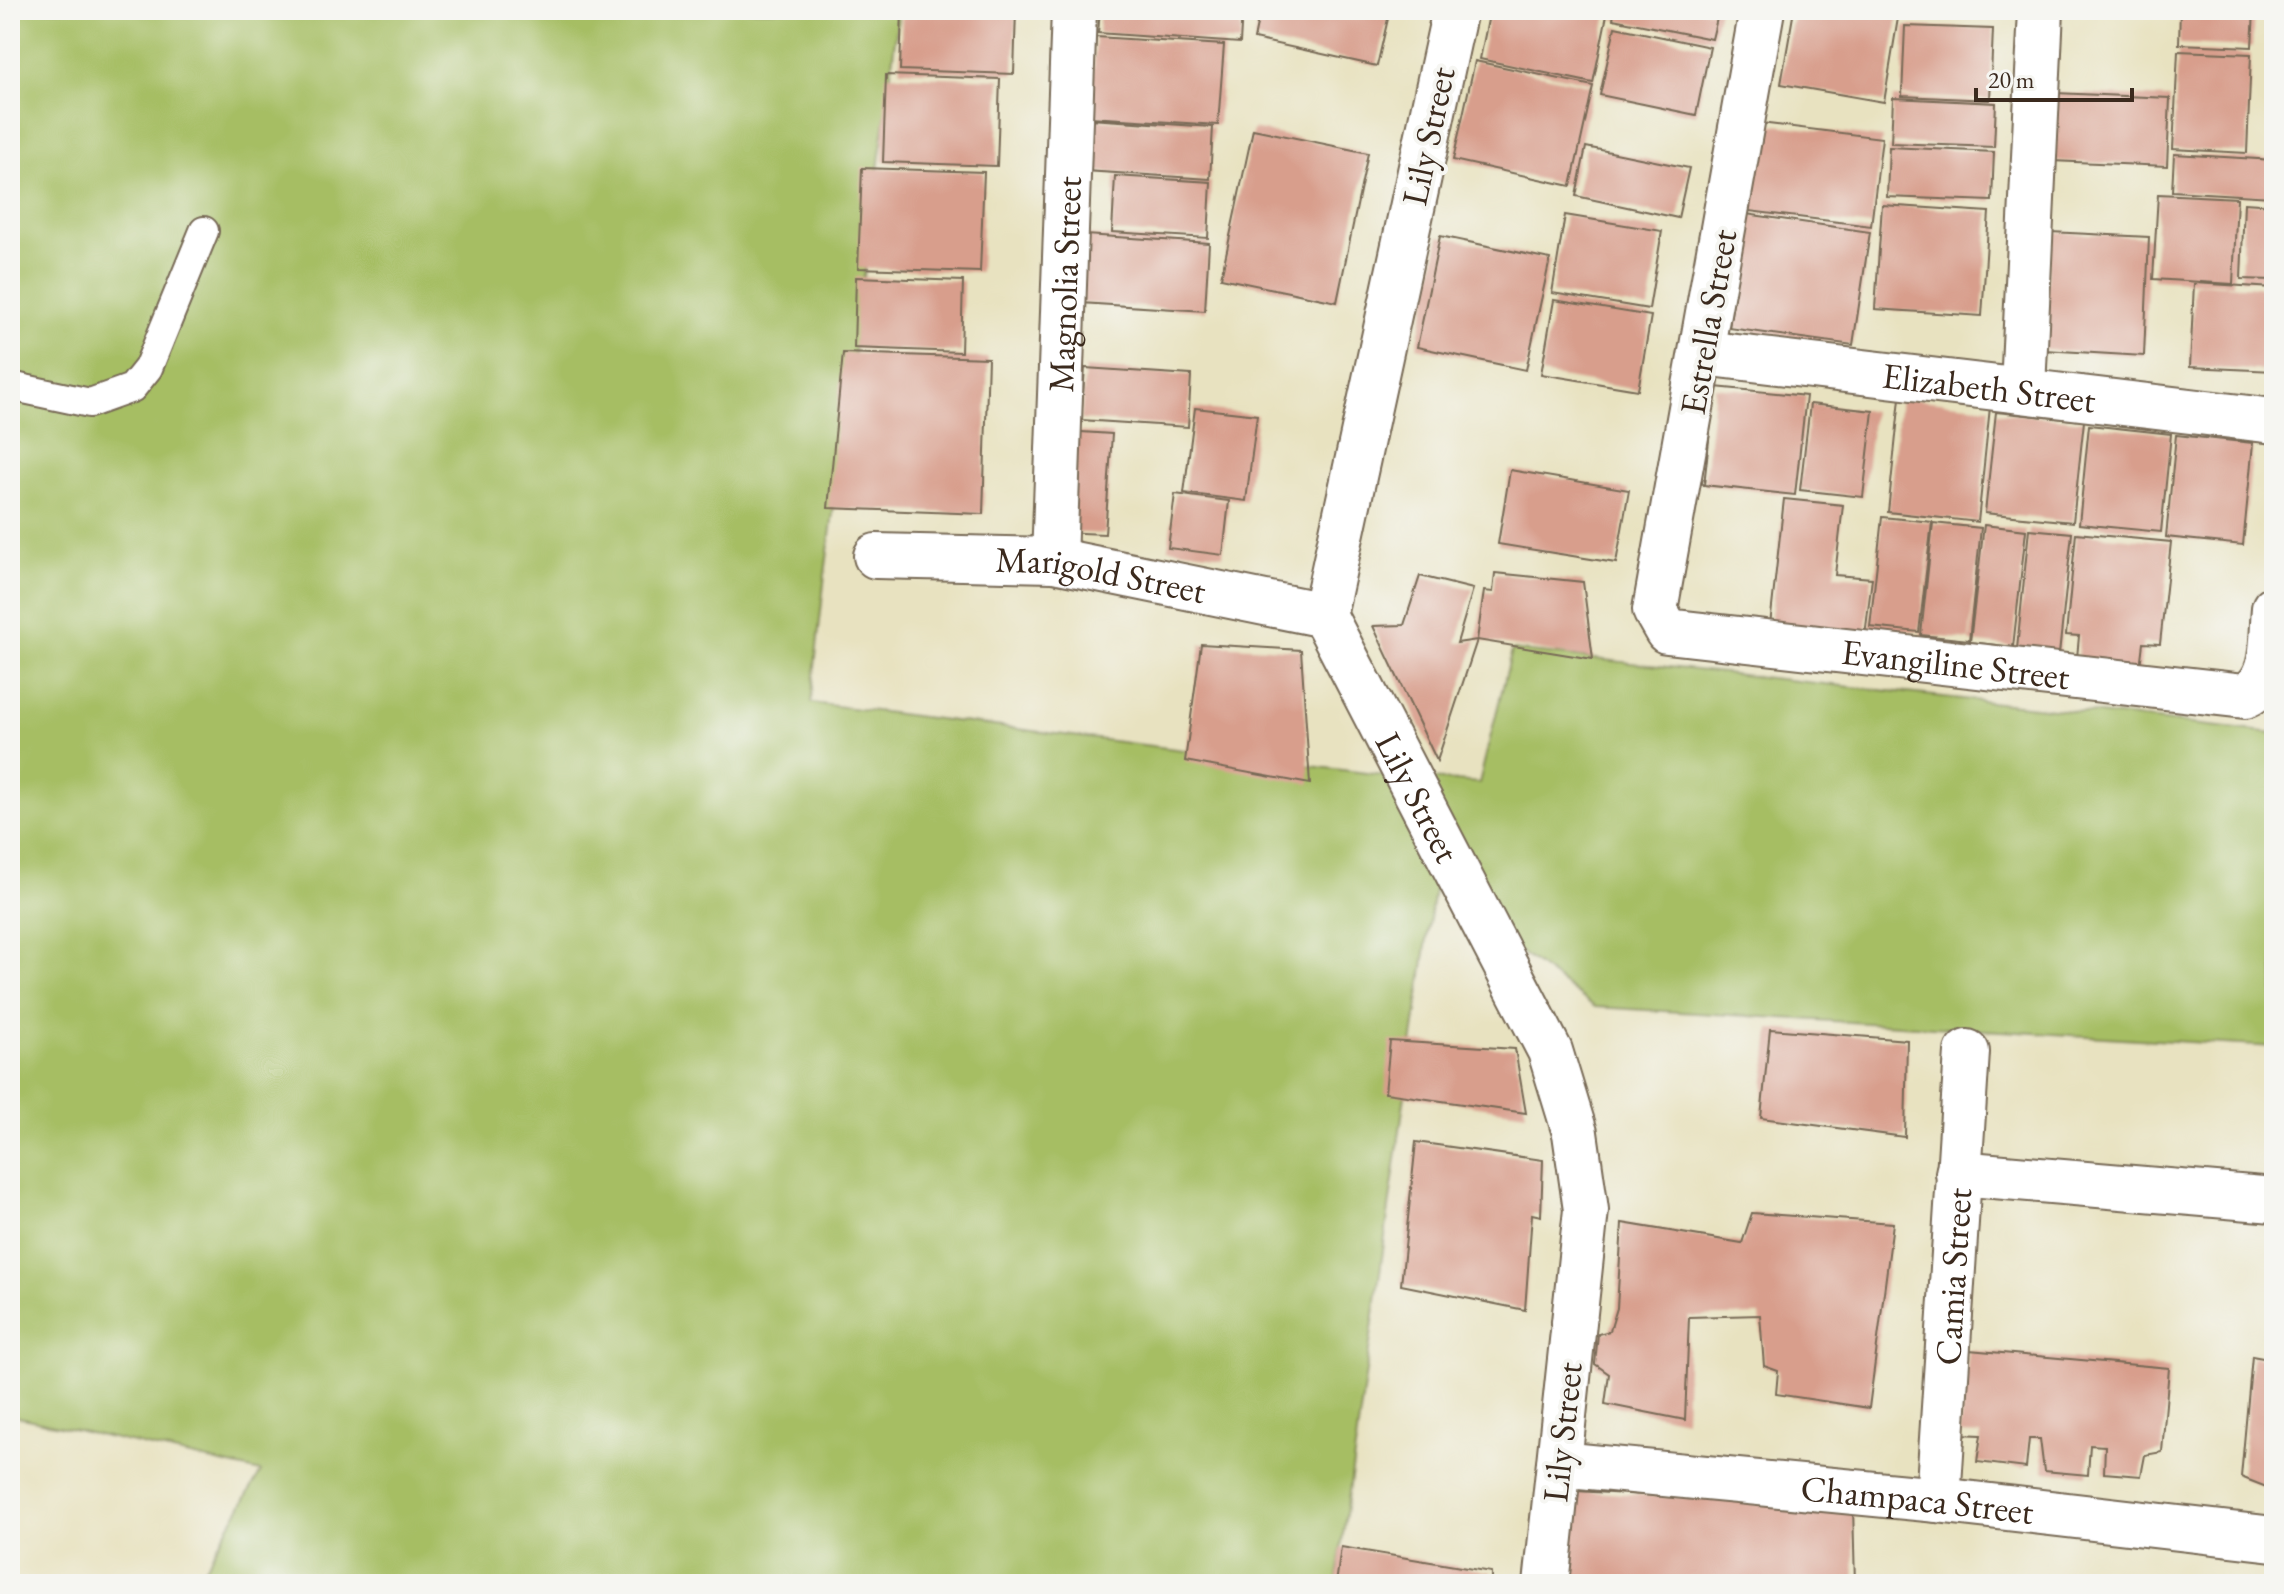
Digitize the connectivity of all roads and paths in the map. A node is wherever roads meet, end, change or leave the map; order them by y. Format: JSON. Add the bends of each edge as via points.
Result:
{"nodes":[{"id":1,"x":1074,"y":10,"type":"edge"},
{"id":2,"x":1455,"y":10,"type":"edge"},
{"id":3,"x":1762,"y":10,"type":"edge"},
{"id":4,"x":2041,"y":10,"type":"edge"},
{"id":5,"x":204,"y":231,"type":"dead end"},
{"id":6,"x":1703,"y":353,"type":"junction"},
{"id":7,"x":10,"y":386,"type":"edge"},
{"id":8,"x":2023,"y":388,"type":"junction"},
{"id":9,"x":2274,"y":421,"type":"edge"},
{"id":10,"x":876,"y":556,"type":"dead end"},
{"id":11,"x":1054,"y":560,"type":"junction"},
{"id":12,"x":2274,"y":608,"type":"edge"},
{"id":13,"x":1324,"y":615,"type":"junction"},
{"id":14,"x":1667,"y":631,"type":"joint"},
{"id":15,"x":1967,"y":1052,"type":"dead end"},
{"id":16,"x":1958,"y":1173,"type":"junction"},
{"id":17,"x":2274,"y":1200,"type":"edge"},
{"id":18,"x":1559,"y":1464,"type":"junction"},
{"id":19,"x":1938,"y":1500,"type":"junction"},
{"id":20,"x":2274,"y":1539,"type":"edge"},
{"id":21,"x":1546,"y":1584,"type":"edge"}],
"edges":[{"from":1,"to":11,"type":"street","name":"Magnolia Street"},
{"from":2,"to":13,"type":"street","name":"Lily Street"},
{"from":3,"to":6,"type":"street","name":"Estrella Street"},
{"from":4,"to":8,"type":"street"},
{"from":5,"to":7,"type":"lane","via":[[137,384],[90,403]]},
{"from":6,"to":8,"type":"street","name":"Elizabeth Street"},
{"from":6,"to":14,"type":"street","name":"Estrella Street","via":[[1655,610]]},
{"from":8,"to":9,"type":"street","name":"Elizabeth Street"},
{"from":10,"to":11,"type":"street","name":"Marigold Street"},
{"from":11,"to":13,"type":"street","name":"Marigold Street"},
{"from":12,"to":14,"type":"street","name":"Evangiline Street","via":[[2266,678],[2259,690],[2245,696]]},
{"from":13,"to":18,"type":"street","name":"Lily Street","via":[[1550,1051],[1575,1133],[1586,1210]]},
{"from":15,"to":16,"type":"street","name":"Camia Street"},
{"from":16,"to":17,"type":"street"},
{"from":16,"to":19,"type":"street","name":"Camia Street"},
{"from":18,"to":19,"type":"street","name":"Champaca Street"},
{"from":18,"to":21,"type":"street","name":"Lily Street"},
{"from":19,"to":20,"type":"street","name":"Champaca Street"}]}
